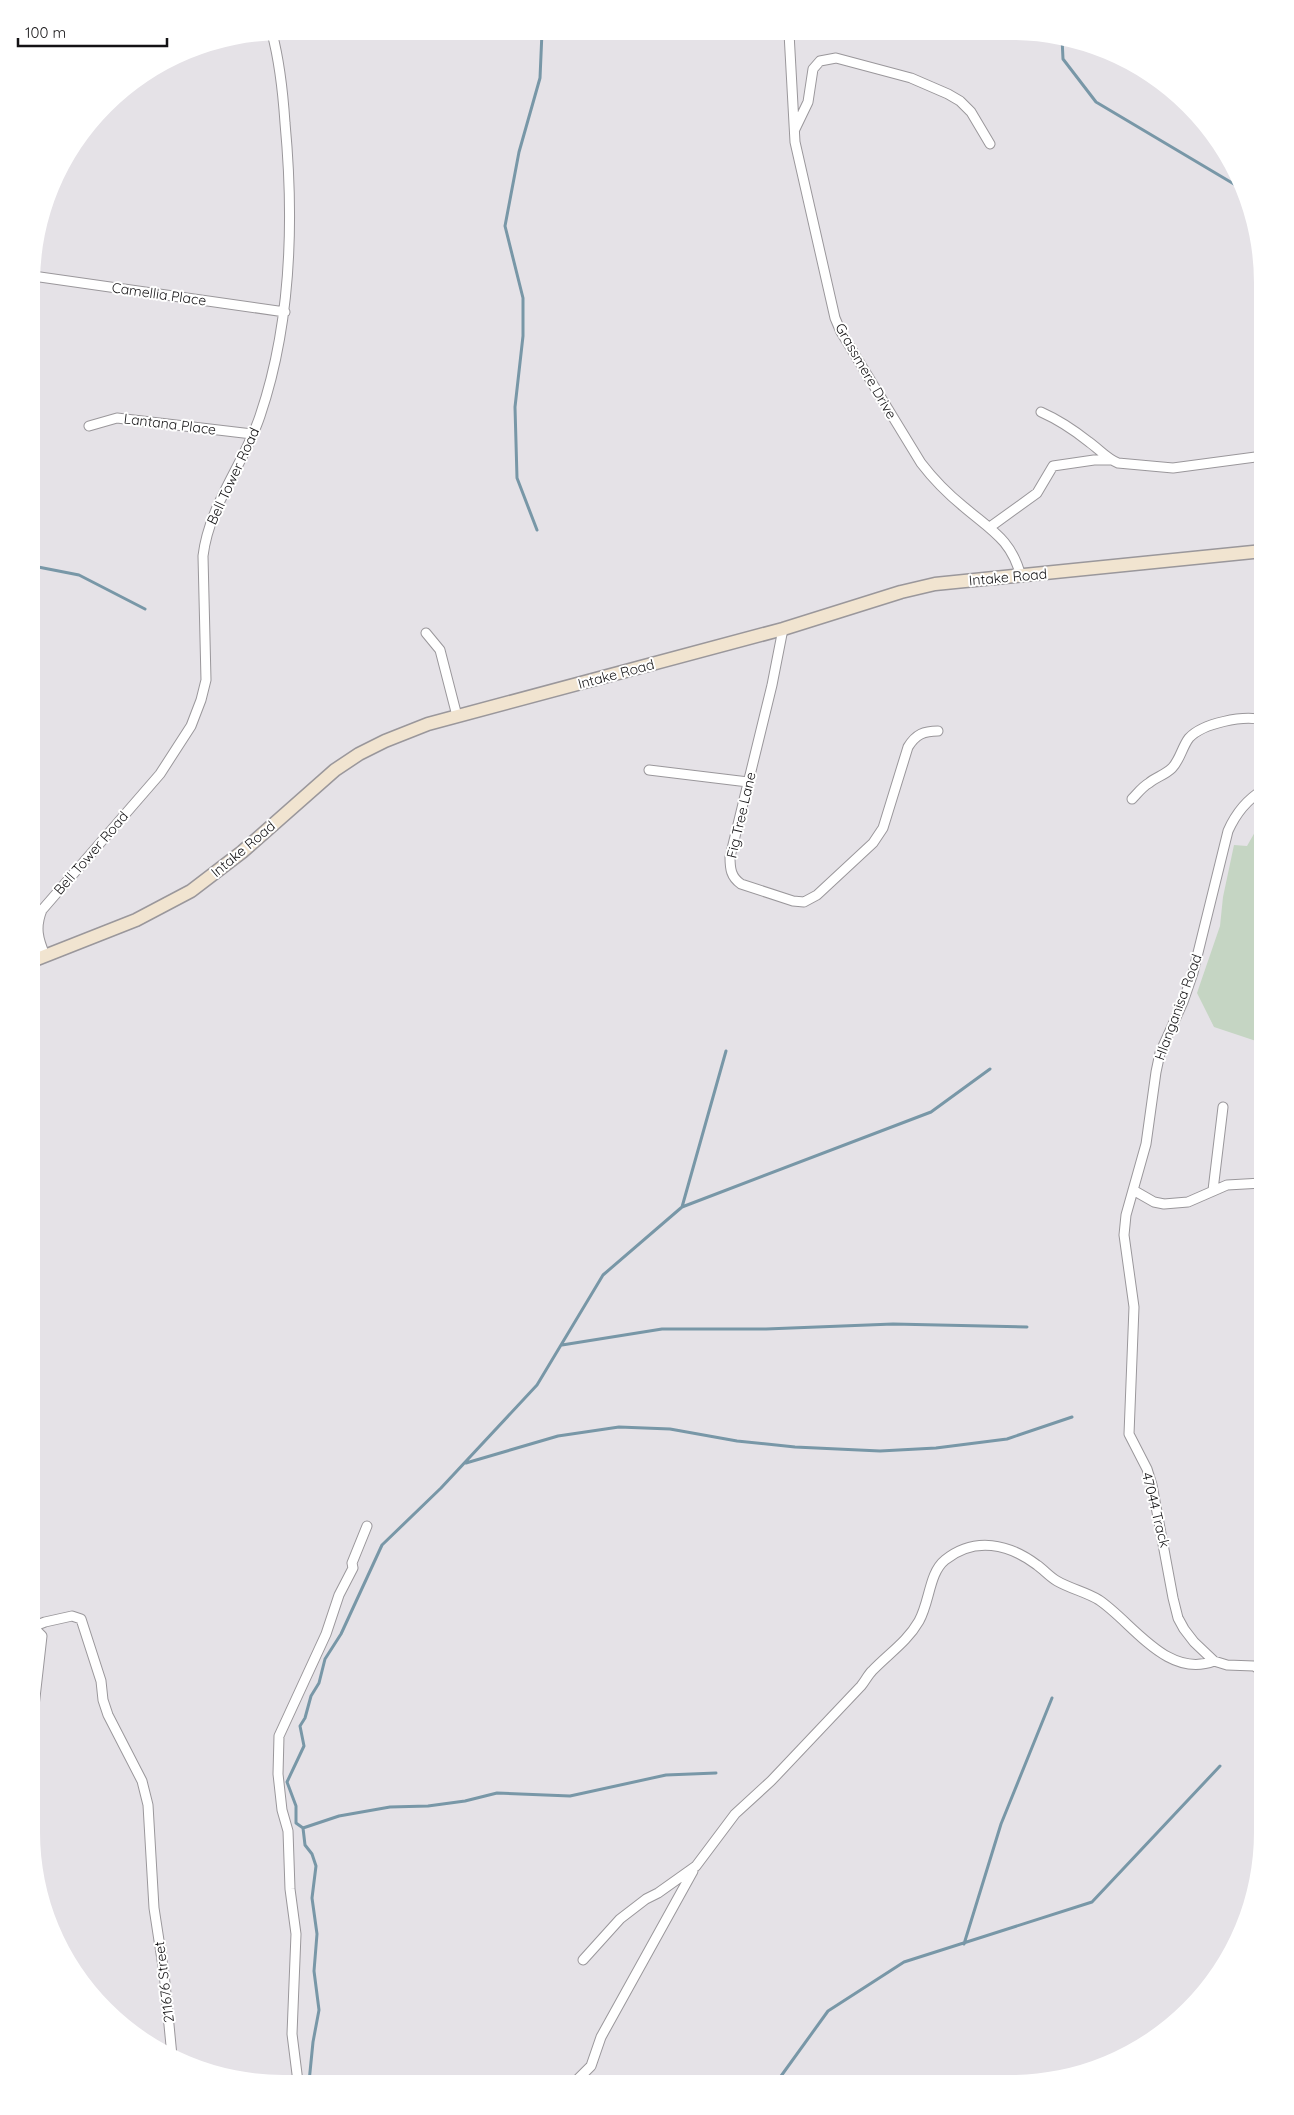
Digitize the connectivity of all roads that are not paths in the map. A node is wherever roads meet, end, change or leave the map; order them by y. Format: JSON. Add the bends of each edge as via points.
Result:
{"nodes":[{"id":1,"x":789,"y":40,"type":"edge"},
{"id":2,"x":274,"y":41,"type":"edge"},
{"id":3,"x":795,"y":130,"type":"junction"},
{"id":4,"x":990,"y":144,"type":"dead end"},
{"id":5,"x":40,"y":277,"type":"edge"},
{"id":6,"x":285,"y":312,"type":"junction"},
{"id":7,"x":1041,"y":412,"type":"dead end"},
{"id":8,"x":89,"y":426,"type":"dead end"},
{"id":9,"x":252,"y":434,"type":"junction"},
{"id":10,"x":1254,"y":457,"type":"edge"},
{"id":11,"x":1111,"y":460,"type":"junction"},
{"id":12,"x":990,"y":527,"type":"junction"},
{"id":13,"x":1254,"y":552,"type":"edge"},
{"id":14,"x":1021,"y":577,"type":"junction"},
{"id":15,"x":783,"y":629,"type":"junction"},
{"id":16,"x":426,"y":633,"type":"dead end"},
{"id":17,"x":457,"y":716,"type":"junction"},
{"id":18,"x":1254,"y":718,"type":"edge"},
{"id":19,"x":938,"y":731,"type":"dead end"},
{"id":20,"x":649,"y":770,"type":"dead end"},
{"id":21,"x":748,"y":782,"type":"junction"},
{"id":22,"x":1254,"y":797,"type":"edge"},
{"id":23,"x":1132,"y":799,"type":"dead end"},
{"id":24,"x":40,"y":915,"type":"edge"},
{"id":25,"x":40,"y":939,"type":"edge"},
{"id":26,"x":45,"y":955,"type":"junction"},
{"id":27,"x":40,"y":957,"type":"edge"},
{"id":28,"x":1223,"y":1107,"type":"dead end"},
{"id":29,"x":1254,"y":1184,"type":"edge"},
{"id":30,"x":1133,"y":1190,"type":"junction"},
{"id":31,"x":1214,"y":1190,"type":"junction"},
{"id":32,"x":1128,"y":1268,"type":"joint"},
{"id":33,"x":368,"y":1526,"type":"dead end"},
{"id":34,"x":40,"y":1624,"type":"edge"},
{"id":35,"x":40,"y":1634,"type":"edge"},
{"id":36,"x":40,"y":1654,"type":"edge"},
{"id":37,"x":1214,"y":1660,"type":"junction"},
{"id":38,"x":1254,"y":1666,"type":"edge"},
{"id":39,"x":696,"y":1866,"type":"junction"},
{"id":40,"x":583,"y":1960,"type":"dead end"},
{"id":41,"x":171,"y":2048,"type":"edge"},
{"id":42,"x":297,"y":2075,"type":"edge"},
{"id":43,"x":581,"y":2075,"type":"edge"}],
"edges":[{"from":1,"to":3,"type":"street","name":"Grassmere Drive"},
{"from":2,"to":6,"type":"street","name":"Bell Tower Road","via":[[282,81],[290,188]]},
{"from":3,"to":4,"type":"street","via":[[808,102],[812,69],[820,61],[836,58],[911,78],[948,94],[971,112]]},
{"from":3,"to":12,"type":"street","name":"Grassmere Drive","via":[[802,174],[841,332],[934,481]]},
{"from":5,"to":6,"type":"street","name":"Camellia Place"},
{"from":6,"to":9,"type":"street","name":"Bell Tower Road","via":[[260,416]]},
{"from":7,"to":11,"type":"street","via":[[1074,430]]},
{"from":8,"to":9,"type":"street","name":"Lantana Place","via":[[117,418]]},
{"from":9,"to":24,"type":"street","name":"Bell Tower Road","via":[[205,540],[206,680],[191,726],[160,774]]},
{"from":10,"to":11,"type":"street","via":[[1173,468]]},
{"from":11,"to":12,"type":"street","via":[[1053,466],[1037,493]]},
{"from":12,"to":14,"type":"street","name":"Grassmere Drive","via":[[1012,552]]},
{"from":13,"to":14,"type":"street","name":"Intake Road"},
{"from":14,"to":15,"type":"street","name":"Intake Road","via":[[935,584]]},
{"from":15,"to":17,"type":"street","name":"Intake Road"},
{"from":15,"to":21,"type":"street","name":"Fig Tree Lane"},
{"from":16,"to":17,"type":"street","via":[[440,650]]},
{"from":17,"to":26,"type":"street","name":"Intake Road","via":[[385,741],[335,770],[242,852],[191,891],[136,920]]},
{"from":18,"to":23,"type":"street","via":[[1224,722],[1197,732],[1186,743],[1174,766],[1150,781]]},
{"from":19,"to":21,"type":"street","name":"Fig Tree Lane","via":[[921,733],[911,742],[883,828],[873,843],[817,895],[804,902],[741,884],[731,874],[730,857]]},
{"from":20,"to":21,"type":"street"},
{"from":22,"to":30,"type":"street","name":"Hlanganisa Road","via":[[1236,814],[1228,831],[1193,973],[1160,1053],[1146,1144]]},
{"from":25,"to":26,"type":"street","name":"Bell Tower Road"},
{"from":26,"to":27,"type":"street","name":"Intake Road"},
{"from":28,"to":31,"type":"street"},
{"from":29,"to":31,"type":"street","via":[[1227,1185]]},
{"from":30,"to":31,"type":"street","via":[[1164,1204],[1188,1202]]},
{"from":30,"to":32,"type":"street","name":"Hlanganisa Road","via":[[1124,1235]]},
{"from":32,"to":37,"type":"street","name":"47044 Track","via":[[1134,1308],[1129,1434],[1152,1485],[1178,1618],[1194,1642]]},
{"from":33,"to":42,"type":"street","via":[[326,1634],[278,1736],[278,1774],[289,1836],[290,1889],[296,1934],[292,2034]]},
{"from":34,"to":41,"type":"street","name":"211676 Street","via":[[72,1616],[82,1619],[108,1715],[142,1781],[148,1805],[154,1908]]},
{"from":35,"to":36,"type":"street"},
{"from":37,"to":38,"type":"street","name":"47044 Track","via":[[1227,1665]]},
{"from":37,"to":39,"type":"street","via":[[1192,1664],[1166,1656],[1100,1601],[1058,1582],[1018,1553],[987,1544],[969,1548],[936,1568],[928,1603],[908,1637],[872,1671],[771,1781],[735,1814]]},
{"from":39,"to":40,"type":"street","via":[[620,1919]]},
{"from":39,"to":43,"type":"street","via":[[601,2037],[591,2066]]}]}
